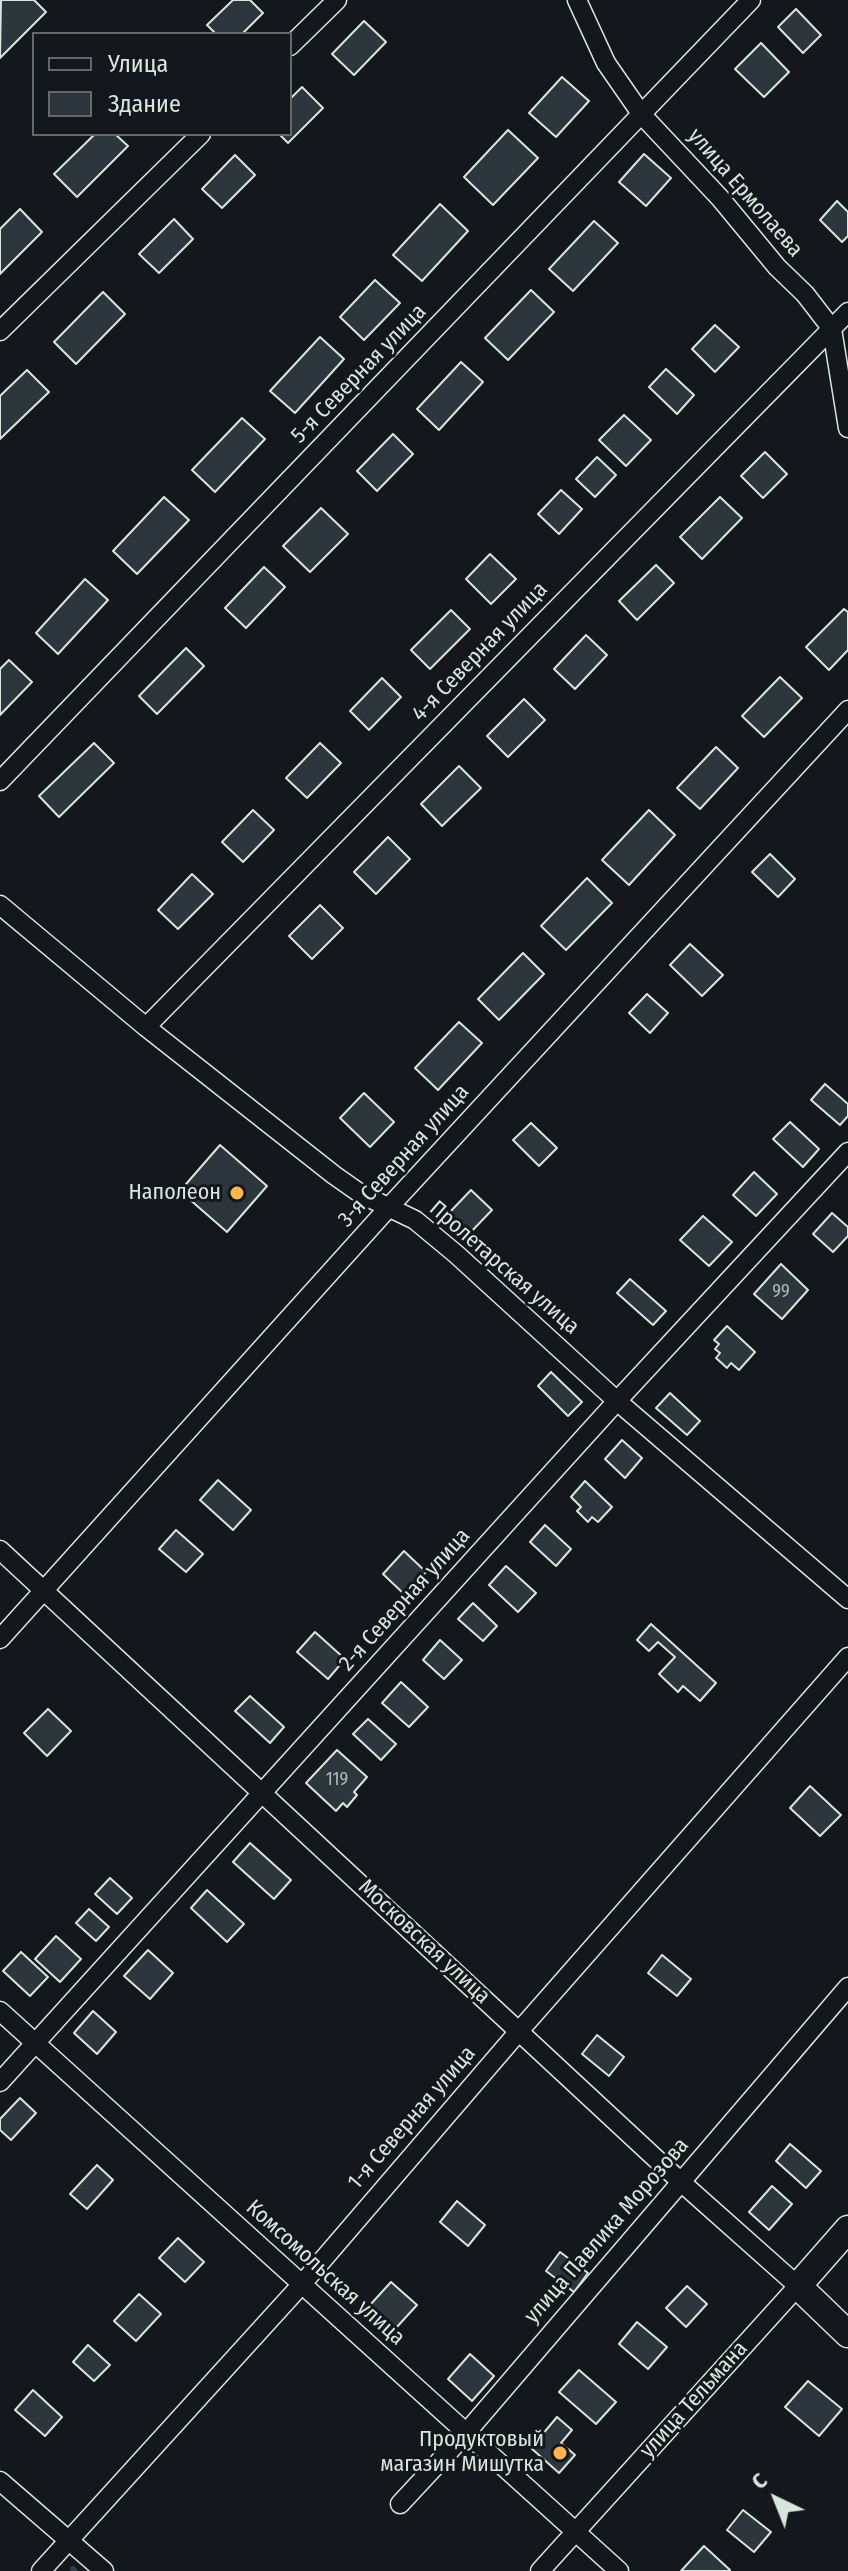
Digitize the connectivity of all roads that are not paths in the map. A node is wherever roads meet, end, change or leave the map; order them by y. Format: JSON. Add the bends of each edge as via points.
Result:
{"nodes":[{"id":1,"x":337,"y":0,"type":"edge"},
{"id":2,"x":577,"y":0,"type":"edge"},
{"id":3,"x":751,"y":0,"type":"edge"},
{"id":4,"x":292,"y":44,"type":"edge"},
{"id":5,"x":642,"y":115,"type":"junction"},
{"id":6,"x":199,"y":136,"type":"edge"},
{"id":7,"x":848,"y":312,"type":"edge"},
{"id":8,"x":832,"y":329,"type":"junction"},
{"id":9,"x":0,"y":331,"type":"edge"},
{"id":10,"x":848,"y":428,"type":"edge"},
{"id":11,"x":848,"y":710,"type":"edge"},
{"id":12,"x":0,"y":781,"type":"edge"},
{"id":13,"x":0,"y":905,"type":"edge"},
{"id":14,"x":146,"y":1027,"type":"junction"},
{"id":15,"x":848,"y":1152,"type":"edge"},
{"id":16,"x":390,"y":1206,"type":"junction"},
{"id":17,"x":617,"y":1401,"type":"junction"},
{"id":18,"x":0,"y":1550,"type":"edge"},
{"id":19,"x":44,"y":1593,"type":"junction"},
{"id":20,"x":848,"y":1599,"type":"edge"},
{"id":21,"x":0,"y":1639,"type":"edge"},
{"id":22,"x":848,"y":1657,"type":"edge"},
{"id":23,"x":262,"y":1793,"type":"junction"},
{"id":24,"x":848,"y":1987,"type":"edge"},
{"id":25,"x":0,"y":2011,"type":"edge"},
{"id":26,"x":520,"y":2030,"type":"junction"},
{"id":27,"x":36,"y":2045,"type":"junction"},
{"id":28,"x":0,"y":2082,"type":"edge"},
{"id":29,"x":681,"y":2182,"type":"junction"},
{"id":30,"x":848,"y":2229,"type":"edge"},
{"id":31,"x":302,"y":2284,"type":"junction"},
{"id":32,"x":798,"y":2286,"type":"junction"},
{"id":33,"x":848,"y":2334,"type":"edge"},
{"id":34,"x":466,"y":2433,"type":"junction"},
{"id":35,"x":0,"y":2481,"type":"edge"},
{"id":36,"x":400,"y":2504,"type":"dead end"},
{"id":37,"x":575,"y":2532,"type":"junction"},
{"id":38,"x":68,"y":2540,"type":"junction"},
{"id":39,"x":41,"y":2571,"type":"edge"},
{"id":40,"x":104,"y":2571,"type":"edge"},
{"id":41,"x":540,"y":2571,"type":"edge"},
{"id":42,"x":619,"y":2571,"type":"edge"}],
"edges":[{"from":1,"to":4,"type":"street"},
{"from":2,"to":5,"type":"street","name":"улица Ермолаева","via":[[606,63]]},
{"from":3,"to":5,"type":"street","name":"5-я Северная улица"},
{"from":5,"to":8,"type":"street","name":"улица Ермолаева"},
{"from":5,"to":12,"type":"street","name":"5-я Северная улица"},
{"from":6,"to":9,"type":"street"},
{"from":7,"to":8,"type":"street","name":"4-я Северная улица"},
{"from":8,"to":10,"type":"street","name":"улица Ермолаева"},
{"from":8,"to":14,"type":"street","name":"4-я Северная улица"},
{"from":11,"to":16,"type":"street","name":"3-я Северная улица"},
{"from":13,"to":14,"type":"street","name":"Пролетарская улица"},
{"from":14,"to":16,"type":"street","name":"Пролетарская улица","via":[[334,1175]]},
{"from":15,"to":17,"type":"street","name":"2-я Северная улица"},
{"from":16,"to":17,"type":"street","name":"Пролетарская улица","via":[[456,1254]]},
{"from":16,"to":19,"type":"street","name":"3-я Северная улица"},
{"from":17,"to":20,"type":"street","name":"Пролетарская улица"},
{"from":17,"to":23,"type":"street","name":"2-я Северная улица"},
{"from":18,"to":19,"type":"street","name":"Московская улица"},
{"from":19,"to":21,"type":"street","name":"3-я Северная улица"},
{"from":19,"to":23,"type":"street","name":"Московская улица"},
{"from":22,"to":26,"type":"street","name":"1-я Северная улица"},
{"from":23,"to":26,"type":"street","name":"Московская улица"},
{"from":23,"to":27,"type":"street","name":"2-я Северная улица"},
{"from":24,"to":29,"type":"street","name":"улица Павлика Морозова"},
{"from":25,"to":27,"type":"street","name":"Комсомольская улица"},
{"from":26,"to":29,"type":"street","name":"Московская улица"},
{"from":26,"to":31,"type":"street","name":"1-я Северная улица"},
{"from":27,"to":28,"type":"street","name":"2-я Северная улица"},
{"from":27,"to":31,"type":"street","name":"Комсомольская улица"},
{"from":29,"to":32,"type":"street","name":"Московская улица"},
{"from":29,"to":34,"type":"street","name":"улица Павлика Морозова"},
{"from":30,"to":32,"type":"street","name":"улица Тельмана"},
{"from":31,"to":34,"type":"street","name":"Комсомольская улица"},
{"from":31,"to":38,"type":"street","name":"1-я Северная улица"},
{"from":32,"to":33,"type":"street","name":"Московская улица"},
{"from":32,"to":37,"type":"street","name":"улица Тельмана"},
{"from":34,"to":36,"type":"street","name":"улица Павлика Морозова"},
{"from":34,"to":37,"type":"street","name":"Комсомольская улица"},
{"from":35,"to":38,"type":"street"},
{"from":37,"to":41,"type":"street","name":"улица Тельмана"},
{"from":37,"to":42,"type":"street","name":"Комсомольская улица"},
{"from":38,"to":39,"type":"street","name":"1-я Северная улица"},
{"from":38,"to":40,"type":"street"}]}
